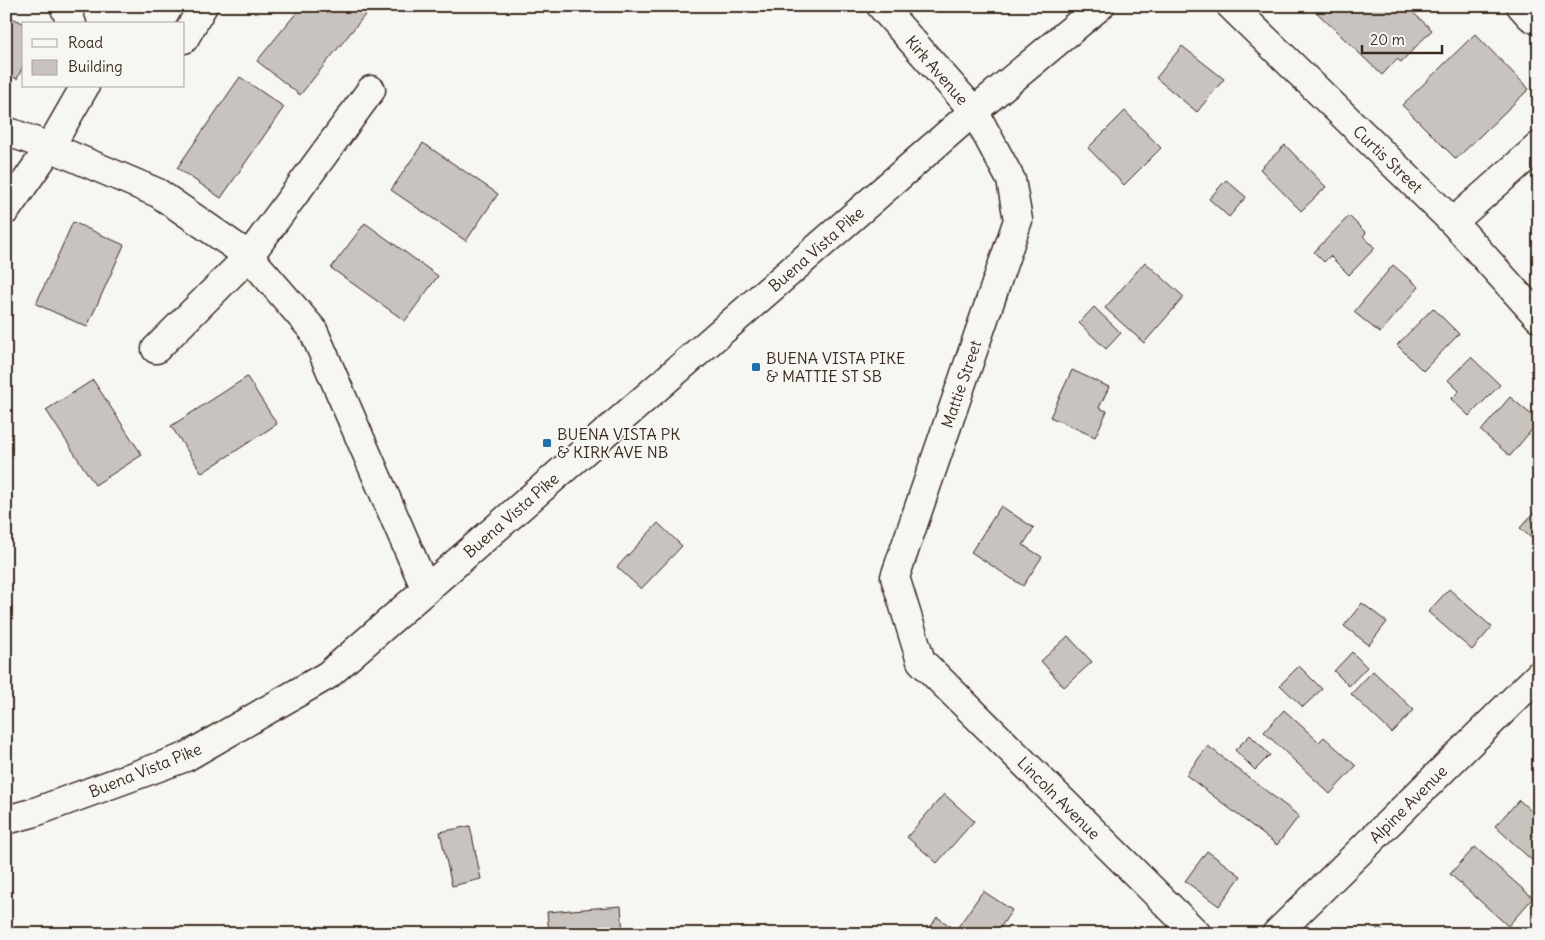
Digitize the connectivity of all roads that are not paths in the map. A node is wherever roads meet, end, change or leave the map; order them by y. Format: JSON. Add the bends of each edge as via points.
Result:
{"nodes":[{"id":1,"x":64,"y":6,"type":"edge"},
{"id":2,"x":203,"y":6,"type":"edge"},
{"id":3,"x":881,"y":6,"type":"edge"},
{"id":4,"x":1100,"y":6,"type":"edge"},
{"id":5,"x":1232,"y":6,"type":"edge"},
{"id":6,"x":1521,"y":6,"type":"edge"},
{"id":7,"x":1539,"y":21,"type":"edge"},
{"id":8,"x":71,"y":22,"type":"edge"},
{"id":9,"x":185,"y":37,"type":"edge"},
{"id":10,"x":84,"y":88,"type":"edge"},
{"id":11,"x":371,"y":90,"type":"dead end"},
{"id":12,"x":974,"y":111,"type":"junction"},
{"id":13,"x":6,"y":131,"type":"edge"},
{"id":14,"x":1539,"y":146,"type":"edge"},
{"id":15,"x":50,"y":147,"type":"junction"},
{"id":16,"x":6,"y":210,"type":"edge"},
{"id":17,"x":1453,"y":222,"type":"junction"},
{"id":18,"x":249,"y":256,"type":"junction"},
{"id":19,"x":1539,"y":318,"type":"edge"},
{"id":20,"x":156,"y":349,"type":"dead end"},
{"id":21,"x":426,"y":590,"type":"junction"},
{"id":22,"x":921,"y":661,"type":"joint"},
{"id":23,"x":1539,"y":675,"type":"edge"},
{"id":24,"x":6,"y":820,"type":"edge"},
{"id":25,"x":1197,"y":934,"type":"edge"},
{"id":26,"x":1276,"y":934,"type":"edge"}],
"edges":[{"from":1,"to":8,"type":"street"},
{"from":2,"to":9,"type":"street"},
{"from":3,"to":12,"type":"street","name":"Kirk Avenue"},
{"from":4,"to":12,"type":"street","name":"Buena Vista Pike"},
{"from":5,"to":17,"type":"street","name":"Curtis Street"},
{"from":6,"to":7,"type":"street"},
{"from":10,"to":15,"type":"street"},
{"from":11,"to":18,"type":"street"},
{"from":12,"to":21,"type":"street","name":"Buena Vista Pike"},
{"from":12,"to":22,"type":"street","name":"Mattie Street","via":[[1011,180],[1018,220],[895,577]]},
{"from":13,"to":15,"type":"street"},
{"from":14,"to":17,"type":"street"},
{"from":15,"to":16,"type":"street"},
{"from":15,"to":18,"type":"street","via":[[158,193]]},
{"from":17,"to":19,"type":"street","name":"Curtis Street"},
{"from":18,"to":20,"type":"street"},
{"from":18,"to":21,"type":"street","via":[[312,330]]},
{"from":21,"to":24,"type":"street","name":"Buena Vista Pike","via":[[328,675],[186,757],[32,814]]},
{"from":22,"to":25,"type":"street","name":"Lincoln Avenue"},
{"from":23,"to":26,"type":"street","name":"Alpine Avenue"}]}
